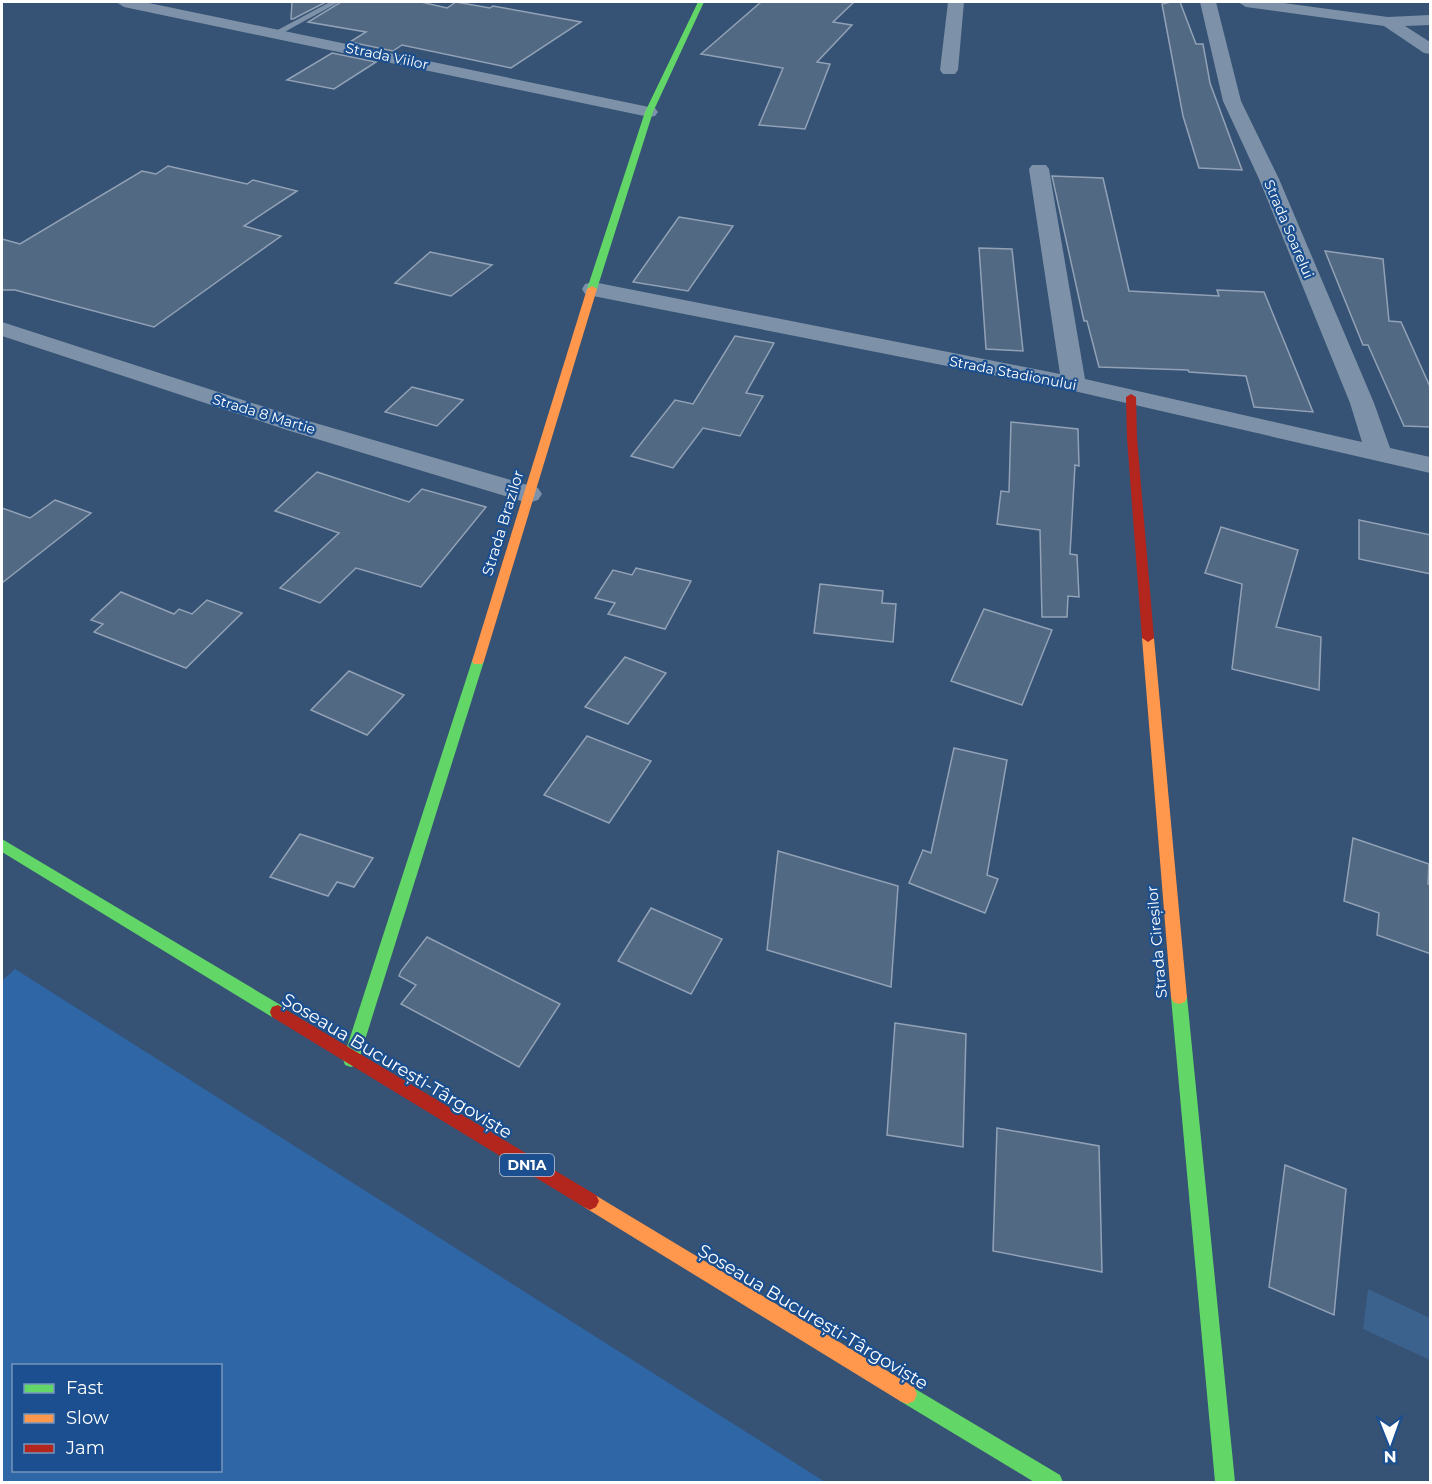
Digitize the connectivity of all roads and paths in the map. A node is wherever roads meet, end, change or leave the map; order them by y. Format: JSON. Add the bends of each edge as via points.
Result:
{"nodes":[{"id":1,"x":124,"y":2,"type":"edge"},
{"id":2,"x":335,"y":2,"type":"edge"},
{"id":3,"x":701,"y":2,"type":"edge"},
{"id":4,"x":956,"y":2,"type":"edge"},
{"id":5,"x":1208,"y":2,"type":"edge"},
{"id":6,"x":1246,"y":2,"type":"edge"},
{"id":7,"x":1431,"y":20,"type":"edge"},
{"id":8,"x":1388,"y":22,"type":"junction"},
{"id":9,"x":276,"y":33,"type":"junction"},
{"id":10,"x":1431,"y":49,"type":"edge"},
{"id":11,"x":949,"y":70,"type":"dead end"},
{"id":12,"x":649,"y":112,"type":"junction"},
{"id":13,"x":1039,"y":169,"type":"dead end"},
{"id":14,"x":593,"y":289,"type":"junction"},
{"id":15,"x":2,"y":329,"type":"edge"},
{"id":16,"x":1074,"y":384,"type":"junction"},
{"id":17,"x":1131,"y":397,"type":"junction"},
{"id":18,"x":1380,"y":453,"type":"junction"},
{"id":19,"x":1431,"y":465,"type":"edge"},
{"id":20,"x":528,"y":494,"type":"junction"},
{"id":21,"x":2,"y":845,"type":"edge"},
{"id":22,"x":351,"y":1059,"type":"junction"},
{"id":23,"x":1053,"y":1482,"type":"edge"},
{"id":24,"x":1225,"y":1482,"type":"edge"}],
"edges":[{"from":1,"to":9,"type":"street","name":"Strada Viilor"},
{"from":2,"to":9,"type":"lane"},
{"from":3,"to":12,"type":"street","name":"Strada Brazilor"},
{"from":4,"to":11,"type":"street"},
{"from":5,"to":18,"type":"street","name":"Strada Soarelui","via":[[1232,101],[1273,189]]},
{"from":6,"to":8,"type":"street"},
{"from":7,"to":8,"type":"street"},
{"from":8,"to":10,"type":"street"},
{"from":9,"to":12,"type":"street","name":"Strada Viilor"},
{"from":12,"to":14,"type":"street","name":"Strada Brazilor"},
{"from":13,"to":16,"type":"street"},
{"from":14,"to":16,"type":"street","name":"Strada Stadionului"},
{"from":14,"to":20,"type":"street","name":"Strada Brazilor"},
{"from":15,"to":20,"type":"street","name":"Strada 8 Martie","via":[[296,425]]},
{"from":16,"to":17,"type":"street","name":"Strada Stadionului"},
{"from":17,"to":18,"type":"street","name":"Strada Stadionului"},
{"from":17,"to":24,"type":"street","name":"Strada Cireșilor","via":[[1167,871]]},
{"from":18,"to":19,"type":"street","name":"Strada Stadionului"},
{"from":20,"to":22,"type":"street","name":"Strada Brazilor"},
{"from":21,"to":22,"type":"street","name":"Șoseaua București-Târgoviște","number":"DN1A"},
{"from":22,"to":23,"type":"street","name":"Șoseaua București-Târgoviște","number":"DN1A"}]}
